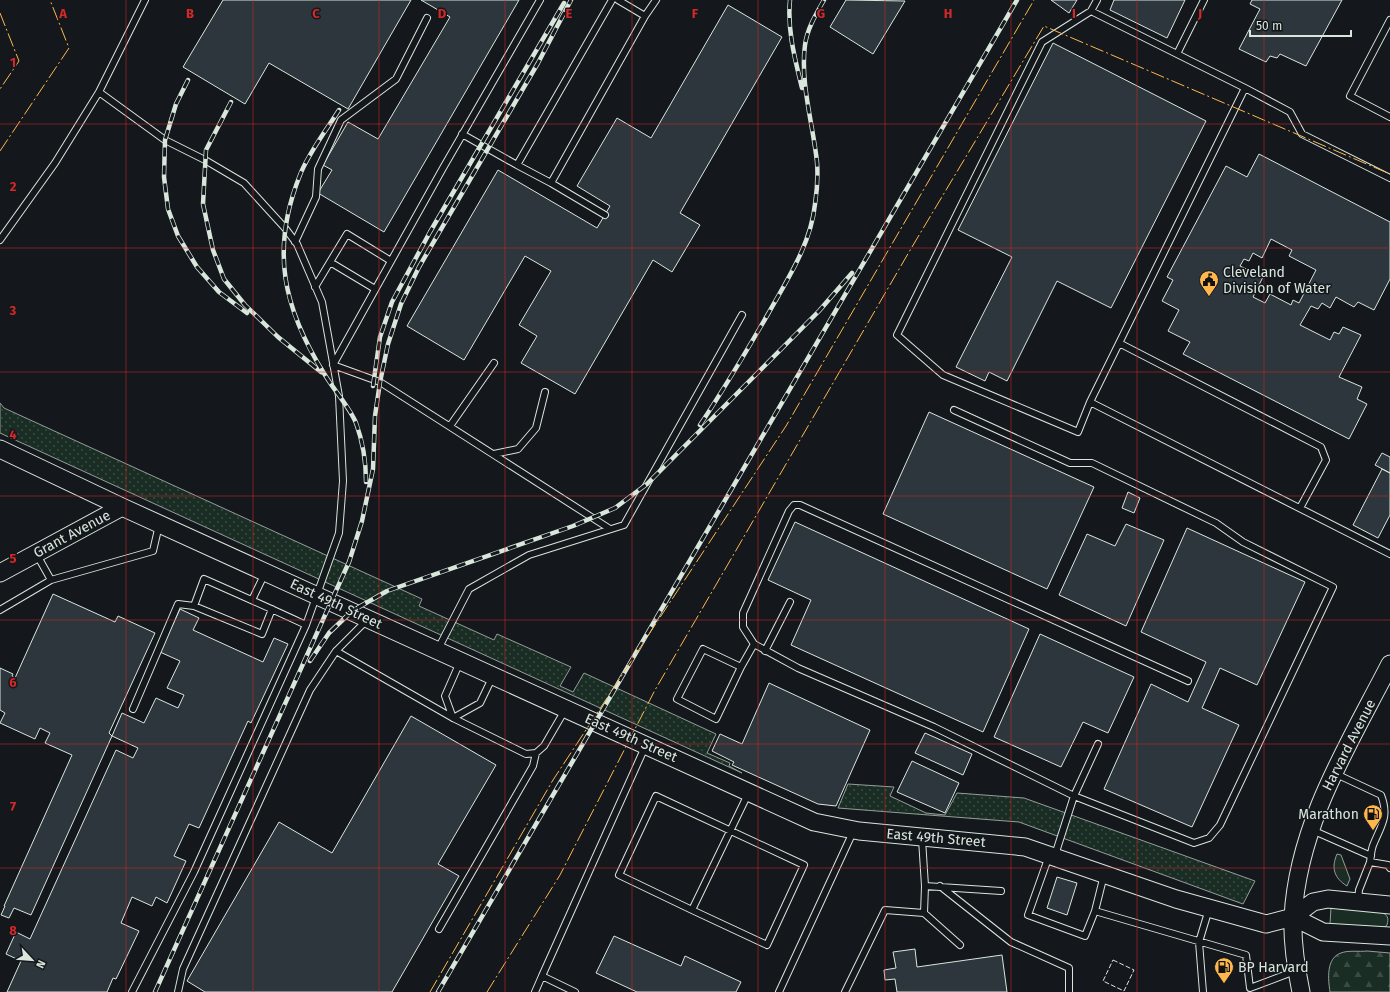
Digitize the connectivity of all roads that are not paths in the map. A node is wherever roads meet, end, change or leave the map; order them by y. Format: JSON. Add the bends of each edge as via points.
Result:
{"nodes":[{"id":1,"x":145,"y":0,"type":"edge"},
{"id":2,"x":540,"y":0,"type":"edge"},
{"id":3,"x":612,"y":0,"type":"edge"},
{"id":4,"x":618,"y":0,"type":"edge"},
{"id":5,"x":656,"y":0,"type":"edge"},
{"id":6,"x":1097,"y":0,"type":"edge"},
{"id":7,"x":1204,"y":0,"type":"edge"},
{"id":8,"x":1091,"y":11,"type":"junction"},
{"id":9,"x":645,"y":16,"type":"junction"},
{"id":10,"x":427,"y":18,"type":"dead end"},
{"id":11,"x":1390,"y":20,"type":"edge"},
{"id":12,"x":1177,"y":54,"type":"junction"},
{"id":13,"x":1245,"y":88,"type":"junction"},
{"id":14,"x":99,"y":92,"type":"junction"},
{"id":15,"x":1390,"y":117,"type":"edge"},
{"id":16,"x":462,"y":134,"type":"junction"},
{"id":17,"x":517,"y":165,"type":"junction"},
{"id":18,"x":1390,"y":178,"type":"edge"},
{"id":19,"x":551,"y":183,"type":"junction"},
{"id":20,"x":605,"y":215,"type":"dead end"},
{"id":21,"x":0,"y":240,"type":"edge"},
{"id":22,"x":295,"y":242,"type":"junction"},
{"id":23,"x":391,"y":261,"type":"junction"},
{"id":24,"x":330,"y":262,"type":"junction"},
{"id":25,"x":315,"y":287,"type":"junction"},
{"id":26,"x":375,"y":289,"type":"junction"},
{"id":27,"x":742,"y":315,"type":"dead end"},
{"id":28,"x":1120,"y":343,"type":"junction"},
{"id":29,"x":494,"y":363,"type":"dead end"},
{"id":30,"x":333,"y":365,"type":"junction"},
{"id":31,"x":545,"y":392,"type":"dead end"},
{"id":32,"x":1090,"y":402,"type":"junction"},
{"id":33,"x":954,"y":410,"type":"dead end"},
{"id":34,"x":450,"y":426,"type":"junction"},
{"id":35,"x":0,"y":449,"type":"edge"},
{"id":36,"x":494,"y":454,"type":"junction"},
{"id":37,"x":122,"y":507,"type":"junction"},
{"id":38,"x":1300,"y":508,"type":"junction"},
{"id":39,"x":159,"y":524,"type":"junction"},
{"id":40,"x":610,"y":529,"type":"junction"},
{"id":41,"x":36,"y":554,"type":"junction"},
{"id":42,"x":1390,"y":554,"type":"edge"},
{"id":43,"x":266,"y":572,"type":"junction"},
{"id":44,"x":0,"y":573,"type":"edge"},
{"id":45,"x":51,"y":580,"type":"junction"},
{"id":46,"x":317,"y":595,"type":"junction"},
{"id":47,"x":252,"y":600,"type":"junction"},
{"id":48,"x":790,"y":602,"type":"dead end"},
{"id":49,"x":194,"y":606,"type":"junction"},
{"id":50,"x":272,"y":609,"type":"junction"},
{"id":51,"x":0,"y":610,"type":"edge"},
{"id":52,"x":369,"y":619,"type":"junction"},
{"id":53,"x":306,"y":625,"type":"junction"},
{"id":54,"x":754,"y":644,"type":"junction"},
{"id":55,"x":437,"y":650,"type":"junction"},
{"id":56,"x":336,"y":651,"type":"junction"},
{"id":57,"x":765,"y":651,"type":"junction"},
{"id":58,"x":460,"y":662,"type":"junction"},
{"id":59,"x":1390,"y":664,"type":"edge"},
{"id":60,"x":741,"y":667,"type":"junction"},
{"id":61,"x":493,"y":676,"type":"junction"},
{"id":62,"x":1188,"y":681,"type":"dead end"},
{"id":63,"x":133,"y":709,"type":"dead end"},
{"id":64,"x":566,"y":709,"type":"junction"},
{"id":65,"x":453,"y":718,"type":"junction"},
{"id":66,"x":1098,"y":744,"type":"dead end"},
{"id":67,"x":646,"y":745,"type":"junction"},
{"id":68,"x":536,"y":753,"type":"junction"},
{"id":69,"x":1334,"y":774,"type":"junction"},
{"id":70,"x":749,"y":792,"type":"junction"},
{"id":71,"x":1074,"y":796,"type":"junction"},
{"id":72,"x":854,"y":830,"type":"junction"},
{"id":73,"x":1310,"y":830,"type":"junction"},
{"id":74,"x":730,"y":831,"type":"junction"},
{"id":75,"x":922,"y":837,"type":"junction"},
{"id":76,"x":1052,"y":856,"type":"junction"},
{"id":77,"x":1370,"y":859,"type":"junction"},
{"id":78,"x":1390,"y":868,"type":"edge"},
{"id":79,"x":1104,"y":874,"type":"junction"},
{"id":80,"x":925,"y":886,"type":"junction"},
{"id":81,"x":940,"y":886,"type":"junction"},
{"id":82,"x":1002,"y":891,"type":"dead end"},
{"id":83,"x":1358,"y":901,"type":"junction"},
{"id":84,"x":1390,"y":905,"type":"edge"},
{"id":85,"x":1209,"y":909,"type":"junction"},
{"id":86,"x":692,"y":910,"type":"junction"},
{"id":87,"x":1095,"y":911,"type":"junction"},
{"id":88,"x":924,"y":913,"type":"junction"},
{"id":89,"x":1293,"y":917,"type":"junction"},
{"id":90,"x":439,"y":929,"type":"dead end"},
{"id":91,"x":1390,"y":936,"type":"edge"},
{"id":92,"x":1199,"y":942,"type":"junction"},
{"id":93,"x":960,"y":945,"type":"dead end"},
{"id":94,"x":1297,"y":970,"type":"junction"},
{"id":95,"x":542,"y":976,"type":"junction"},
{"id":96,"x":1250,"y":990,"type":"edge"},
{"id":97,"x":132,"y":992,"type":"edge"},
{"id":98,"x":178,"y":992,"type":"edge"},
{"id":99,"x":535,"y":992,"type":"edge"},
{"id":100,"x":575,"y":992,"type":"edge"},
{"id":101,"x":779,"y":992,"type":"edge"},
{"id":102,"x":845,"y":992,"type":"edge"},
{"id":103,"x":1069,"y":992,"type":"edge"},
{"id":104,"x":1203,"y":992,"type":"edge"},
{"id":105,"x":1301,"y":992,"type":"edge"}],
"edges":[{"from":1,"to":14,"type":"lane"},
{"from":2,"to":16,"type":"lane"},
{"from":3,"to":17,"type":"lane"},
{"from":4,"to":9,"type":"lane"},
{"from":5,"to":9,"type":"lane"},
{"from":6,"to":8,"type":"lane"},
{"from":7,"to":12,"type":"lane"},
{"from":8,"to":12,"type":"lane"},
{"from":8,"to":32,"type":"lane","via":[[1042,42],[897,335],[943,375],[1078,432]]},
{"from":9,"to":19,"type":"lane"},
{"from":10,"to":22,"type":"lane","via":[[396,79],[341,120],[318,169],[316,197]]},
{"from":11,"to":15,"type":"lane","via":[[1350,96]]},
{"from":12,"to":13,"type":"lane"},
{"from":13,"to":18,"type":"lane","via":[[1290,112],[1302,134]]},
{"from":13,"to":28,"type":"lane"},
{"from":14,"to":21,"type":"lane","via":[[55,164]]},
{"from":14,"to":22,"type":"lane","via":[[165,140],[244,183]]},
{"from":16,"to":17,"type":"lane"},
{"from":16,"to":23,"type":"lane"},
{"from":17,"to":19,"type":"lane"},
{"from":19,"to":20,"type":"lane"},
{"from":22,"to":25,"type":"lane"},
{"from":23,"to":24,"type":"lane","via":[[347,234]]},
{"from":23,"to":26,"type":"lane"},
{"from":24,"to":25,"type":"lane"},
{"from":24,"to":26,"type":"lane"},
{"from":25,"to":30,"type":"lane","via":[[322,302]]},
{"from":26,"to":30,"type":"lane"},
{"from":27,"to":40,"type":"lane","via":[[624,525]]},
{"from":28,"to":32,"type":"lane"},
{"from":28,"to":38,"type":"lane","via":[[1322,447],[1326,460]]},
{"from":29,"to":34,"type":"lane"},
{"from":30,"to":34,"type":"lane","via":[[380,382]]},
{"from":30,"to":46,"type":"lane","via":[[339,396],[343,495],[339,533]]},
{"from":31,"to":36,"type":"lane","via":[[536,428],[518,449]]},
{"from":32,"to":38,"type":"lane"},
{"from":33,"to":71,"type":"lane","via":[[1070,463],[1092,463],[1216,523],[1243,542],[1333,587],[1220,825],[1209,838],[1194,843]]},
{"from":34,"to":36,"type":"lane"},
{"from":35,"to":37,"type":"street","name":"East 49th Street"},
{"from":36,"to":40,"type":"lane"},
{"from":37,"to":39,"type":"street","name":"East 49th Street"},
{"from":37,"to":41,"type":"street","name":"Grant Avenue"},
{"from":38,"to":42,"type":"lane"},
{"from":39,"to":43,"type":"street","name":"East 49th Street"},
{"from":39,"to":45,"type":"lane","via":[[153,550]]},
{"from":40,"to":55,"type":"lane","via":[[529,555],[469,589]]},
{"from":41,"to":44,"type":"street","name":"Grant Avenue"},
{"from":41,"to":45,"type":"lane"},
{"from":43,"to":46,"type":"street","name":"East 49th Street"},
{"from":43,"to":47,"type":"lane"},
{"from":45,"to":51,"type":"lane"},
{"from":46,"to":52,"type":"street","name":"East 49th Street"},
{"from":46,"to":53,"type":"lane"},
{"from":47,"to":49,"type":"lane","via":[[204,579]]},
{"from":47,"to":50,"type":"lane"},
{"from":48,"to":57,"type":"lane"},
{"from":49,"to":50,"type":"lane","via":[[262,634]]},
{"from":49,"to":63,"type":"lane","via":[[178,604]]},
{"from":50,"to":53,"type":"lane"},
{"from":52,"to":55,"type":"street","name":"East 49th Street"},
{"from":52,"to":56,"type":"lane"},
{"from":53,"to":97,"type":"lane","via":[[194,872]]},
{"from":54,"to":57,"type":"lane"},
{"from":54,"to":60,"type":"lane"},
{"from":54,"to":62,"type":"lane","via":[[743,627],[743,613],[789,511],[794,505],[800,505]]},
{"from":55,"to":58,"type":"street","name":"East 49th Street"},
{"from":56,"to":65,"type":"lane"},
{"from":56,"to":98,"type":"lane","via":[[310,690],[291,730],[183,969]]},
{"from":57,"to":71,"type":"lane","via":[[934,727]]},
{"from":58,"to":61,"type":"street","name":"East 49th Street"},
{"from":58,"to":65,"type":"lane","via":[[445,696]]},
{"from":59,"to":69,"type":"street","name":"Harvard Avenue"},
{"from":60,"to":60,"type":"lane","via":[[716,719],[677,699],[703,649]]},
{"from":61,"to":64,"type":"street","name":"East 49th Street"},
{"from":61,"to":65,"type":"lane","via":[[480,703]]},
{"from":64,"to":67,"type":"street","name":"East 49th Street"},
{"from":64,"to":68,"type":"lane","via":[[544,746]]},
{"from":65,"to":68,"type":"lane","via":[[526,754]]},
{"from":66,"to":71,"type":"lane"},
{"from":67,"to":70,"type":"street","name":"East 49th Street"},
{"from":67,"to":95,"type":"lane"},
{"from":68,"to":90,"type":"lane","via":[[533,766]]},
{"from":69,"to":73,"type":"street","name":"Harvard Avenue","via":[[1321,799]]},
{"from":69,"to":77,"type":"lane","via":[[1381,795],[1384,820]]},
{"from":70,"to":72,"type":"street","name":"East 49th Street","via":[[814,822]]},
{"from":70,"to":74,"type":"lane"},
{"from":71,"to":76,"type":"lane"},
{"from":72,"to":75,"type":"street","name":"East 49th Street"},
{"from":72,"to":101,"type":"lane"},
{"from":73,"to":77,"type":"lane"},
{"from":73,"to":89,"type":"street","name":"Harvard Avenue","via":[[1302,859]]},
{"from":74,"to":86,"type":"lane"},
{"from":74,"to":86,"type":"lane","via":[[656,796],[619,875]]},
{"from":74,"to":86,"type":"lane","via":[[804,866],[768,946]]},
{"from":75,"to":76,"type":"street","name":"East 49th Street","via":[[1025,847]]},
{"from":75,"to":80,"type":"lane"},
{"from":76,"to":79,"type":"street","name":"East 49th Street"},
{"from":76,"to":87,"type":"lane","via":[[1028,915],[1085,936]]},
{"from":77,"to":78,"type":"lane"},
{"from":77,"to":83,"type":"lane","via":[[1359,890]]},
{"from":79,"to":85,"type":"street","name":"East 49th Street"},
{"from":79,"to":87,"type":"lane"},
{"from":80,"to":81,"type":"lane"},
{"from":80,"to":88,"type":"lane"},
{"from":81,"to":82,"type":"lane"},
{"from":81,"to":103,"type":"lane","via":[[1011,942],[1069,968]]},
{"from":83,"to":84,"type":"street"},
{"from":83,"to":89,"type":"street","via":[[1328,899],[1313,902]]},
{"from":85,"to":89,"type":"street","name":"East 49th Street","via":[[1266,924]]},
{"from":85,"to":92,"type":"lane"},
{"from":87,"to":92,"type":"lane"},
{"from":88,"to":93,"type":"lane"},
{"from":88,"to":102,"type":"lane","via":[[885,910]]},
{"from":89,"to":91,"type":"street","via":[[1322,932]]},
{"from":89,"to":94,"type":"street","name":"Harvard Avenue"},
{"from":92,"to":96,"type":"lane","via":[[1246,955]]},
{"from":92,"to":104,"type":"lane"},
{"from":94,"to":96,"type":"lane"},
{"from":94,"to":105,"type":"street","name":"Harvard Avenue"},
{"from":95,"to":99,"type":"lane"},
{"from":95,"to":100,"type":"lane"}]}
